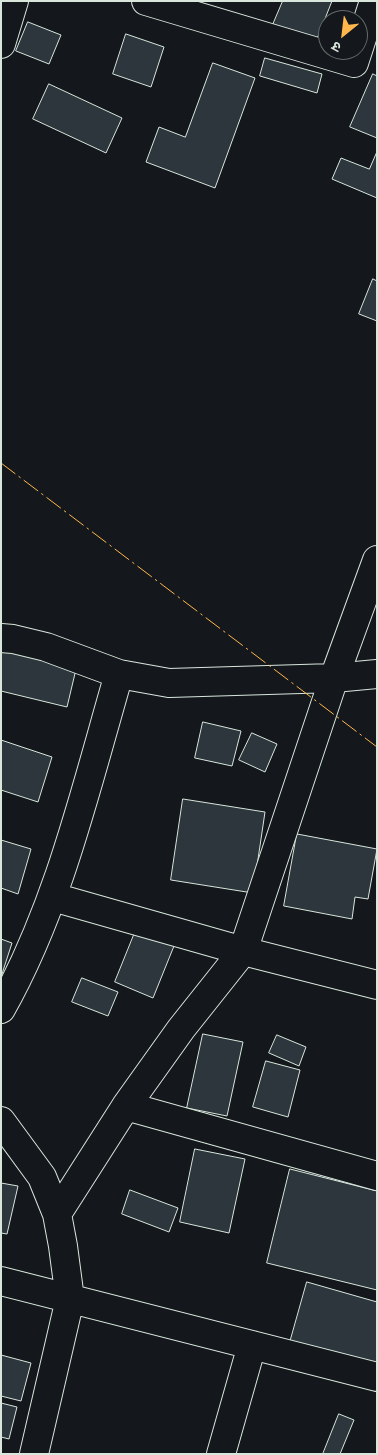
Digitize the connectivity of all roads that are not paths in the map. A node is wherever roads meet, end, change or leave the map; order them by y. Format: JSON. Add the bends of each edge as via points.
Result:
{"nodes":[{"id":1,"x":14,"y":1,"type":"edge"},
{"id":2,"x":146,"y":1,"type":"edge"},
{"id":3,"x":374,"y":1,"type":"edge"},
{"id":4,"x":194,"y":8,"type":"edge"},
{"id":5,"x":1,"y":44,"type":"edge"},
{"id":6,"x":377,"y":560,"type":"edge"},
{"id":7,"x":1,"y":638,"type":"edge"},
{"id":8,"x":119,"y":674,"type":"junction"},
{"id":9,"x":377,"y":674,"type":"edge"},
{"id":10,"x":334,"y":678,"type":"junction"},
{"id":11,"x":53,"y":897,"type":"junction"},
{"id":12,"x":243,"y":951,"type":"junction"},
{"id":13,"x":377,"y":985,"type":"edge"},
{"id":14,"x":1,"y":1009,"type":"edge"},
{"id":15,"x":126,"y":1106,"type":"junction"},
{"id":16,"x":1,"y":1120,"type":"edge"},
{"id":17,"x":377,"y":1176,"type":"edge"},
{"id":18,"x":57,"y":1214,"type":"junction"},
{"id":19,"x":1,"y":1281,"type":"edge"},
{"id":20,"x":70,"y":1299,"type":"junction"},
{"id":21,"x":252,"y":1345,"type":"junction"},
{"id":22,"x":377,"y":1377,"type":"edge"},
{"id":23,"x":34,"y":1454,"type":"edge"},
{"id":24,"x":221,"y":1454,"type":"edge"}],
"edges":[{"from":1,"to":5,"type":"street"},
{"from":2,"to":4,"type":"street"},
{"from":3,"to":4,"type":"street","via":[[354,63]]},
{"from":6,"to":10,"type":"street"},
{"from":7,"to":8,"type":"street","via":[[46,647]]},
{"from":8,"to":10,"type":"street","via":[[169,682]]},
{"from":8,"to":11,"type":"street"},
{"from":9,"to":10,"type":"street"},
{"from":10,"to":12,"type":"street"},
{"from":11,"to":12,"type":"street"},
{"from":11,"to":14,"type":"street"},
{"from":12,"to":13,"type":"street"},
{"from":12,"to":15,"type":"street"},
{"from":15,"to":17,"type":"street"},
{"from":15,"to":18,"type":"street"},
{"from":16,"to":18,"type":"street","via":[[42,1177]]},
{"from":18,"to":20,"type":"street"},
{"from":19,"to":20,"type":"street"},
{"from":20,"to":21,"type":"street"},
{"from":20,"to":23,"type":"street"},
{"from":21,"to":22,"type":"street"},
{"from":21,"to":24,"type":"street"}]}
